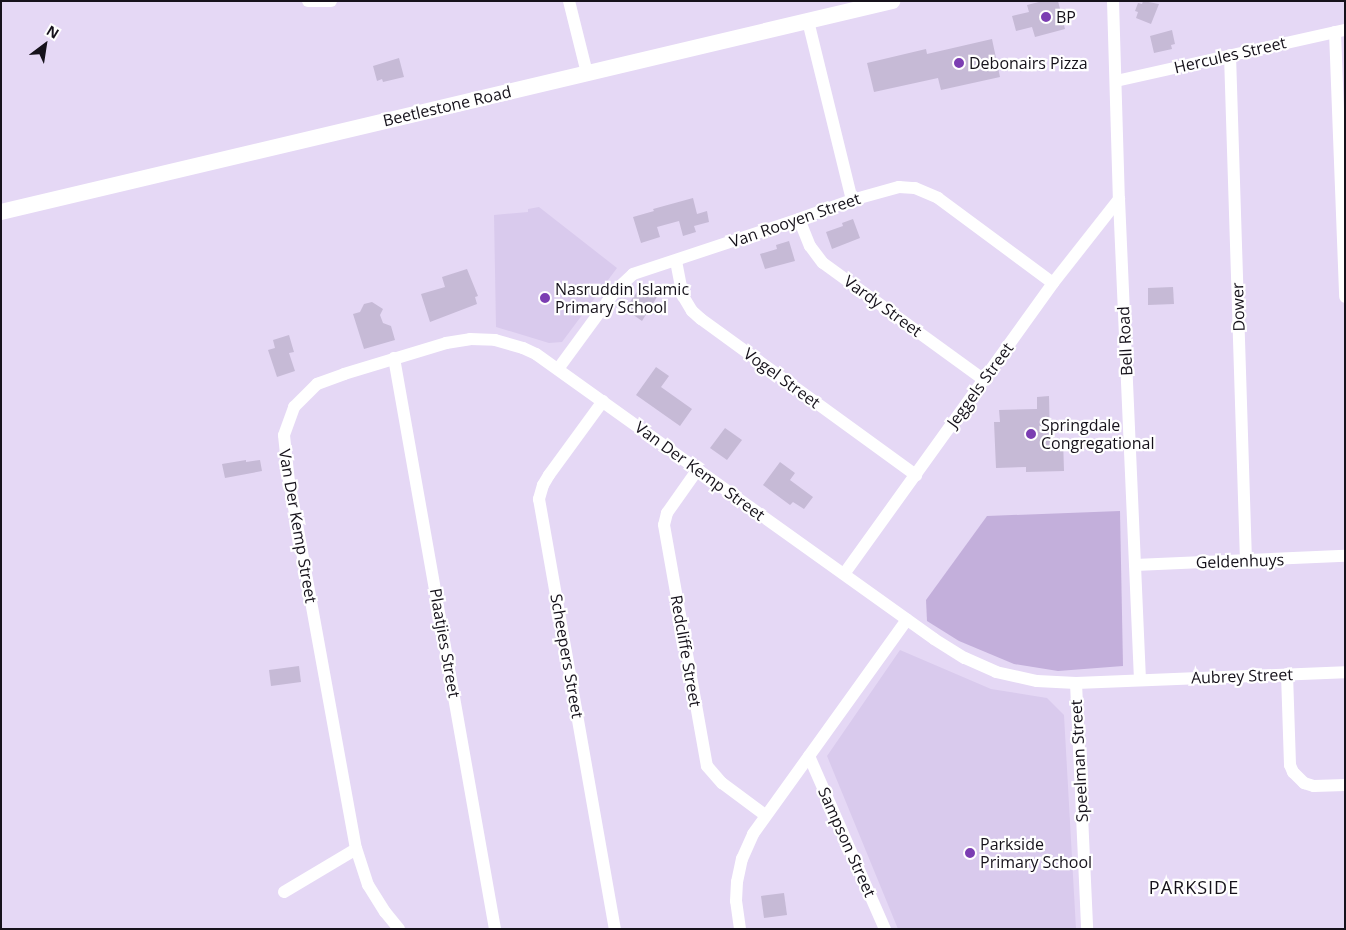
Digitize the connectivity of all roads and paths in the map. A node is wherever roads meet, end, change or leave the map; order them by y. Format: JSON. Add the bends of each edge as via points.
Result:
{"nodes":[{"id":1,"x":308,"y":1,"type":"edge"},
{"id":2,"x":331,"y":1,"type":"edge"},
{"id":3,"x":569,"y":1,"type":"edge"},
{"id":4,"x":892,"y":1,"type":"edge"},
{"id":5,"x":1113,"y":1,"type":"edge"},
{"id":6,"x":808,"y":21,"type":"junction"},
{"id":7,"x":1340,"y":31,"type":"edge"},
{"id":8,"x":1230,"y":54,"type":"junction"},
{"id":9,"x":586,"y":73,"type":"junction"},
{"id":10,"x":1116,"y":82,"type":"junction"},
{"id":11,"x":1119,"y":199,"type":"junction"},
{"id":12,"x":852,"y":200,"type":"junction"},
{"id":13,"x":1,"y":212,"type":"edge"},
{"id":14,"x":799,"y":219,"type":"junction"},
{"id":15,"x":676,"y":261,"type":"junction"},
{"id":16,"x":1053,"y":283,"type":"junction"},
{"id":17,"x":1345,"y":297,"type":"edge"},
{"id":18,"x":394,"y":358,"type":"junction"},
{"id":19,"x":558,"y":369,"type":"junction"},
{"id":20,"x":984,"y":380,"type":"junction"},
{"id":21,"x":603,"y":401,"type":"junction"},
{"id":22,"x":698,"y":469,"type":"junction"},
{"id":23,"x":916,"y":475,"type":"junction"},
{"id":24,"x":1345,"y":556,"type":"edge"},
{"id":25,"x":1246,"y":560,"type":"junction"},
{"id":26,"x":1135,"y":565,"type":"junction"},
{"id":27,"x":844,"y":574,"type":"junction"},
{"id":28,"x":907,"y":620,"type":"junction"},
{"id":29,"x":1345,"y":672,"type":"edge"},
{"id":30,"x":1287,"y":674,"type":"junction"},
{"id":31,"x":1140,"y":680,"type":"junction"},
{"id":32,"x":1076,"y":683,"type":"junction"},
{"id":33,"x":809,"y":756,"type":"junction"},
{"id":34,"x":1345,"y":785,"type":"edge"},
{"id":35,"x":766,"y":815,"type":"junction"},
{"id":36,"x":356,"y":849,"type":"junction"},
{"id":37,"x":284,"y":892,"type":"dead end"},
{"id":38,"x":400,"y":929,"type":"edge"},
{"id":39,"x":495,"y":929,"type":"edge"},
{"id":40,"x":615,"y":929,"type":"edge"},
{"id":41,"x":740,"y":929,"type":"edge"},
{"id":42,"x":885,"y":929,"type":"edge"},
{"id":43,"x":1087,"y":929,"type":"edge"}],
"edges":[{"from":1,"to":2,"type":"street"},
{"from":3,"to":9,"type":"street"},
{"from":4,"to":6,"type":"street","name":"Beetlestone Road"},
{"from":5,"to":10,"type":"street","name":"Bell Road"},
{"from":6,"to":9,"type":"street","name":"Beetlestone Road"},
{"from":6,"to":12,"type":"street"},
{"from":7,"to":8,"type":"street","name":"Hercules Street"},
{"from":7,"to":17,"type":"street"},
{"from":8,"to":10,"type":"street","name":"Hercules Street"},
{"from":8,"to":25,"type":"street","name":"Dower"},
{"from":9,"to":13,"type":"street","name":"Beetlestone Road"},
{"from":10,"to":11,"type":"street","name":"Bell Road"},
{"from":11,"to":16,"type":"street","name":"Jeggels Street"},
{"from":11,"to":26,"type":"street","name":"Bell Road"},
{"from":12,"to":14,"type":"street","name":"Van Rooyen Street"},
{"from":12,"to":16,"type":"street","name":"Van Rooyen Street","via":[[899,187],[929,193]]},
{"from":14,"to":15,"type":"street","name":"Van Rooyen Street"},
{"from":14,"to":20,"type":"street","name":"Vardy Street","via":[[810,246],[823,263]]},
{"from":15,"to":19,"type":"street","name":"Van Rooyen Street","via":[[641,270],[625,280]]},
{"from":15,"to":23,"type":"street","name":"Vogel Street","via":[[683,296],[692,311]]},
{"from":16,"to":20,"type":"street","name":"Jeggels Street"},
{"from":18,"to":19,"type":"street","name":"Van Der Kemp Street","via":[[446,342],[483,338],[523,348]]},
{"from":18,"to":36,"type":"street","name":"Van Der Kemp Street","via":[[317,384],[294,407],[284,435],[289,482]]},
{"from":18,"to":39,"type":"street","name":"Plaatjies Street"},
{"from":19,"to":21,"type":"street","name":"Van Der Kemp Street"},
{"from":20,"to":23,"type":"street","name":"Jeggels Street"},
{"from":21,"to":22,"type":"street","name":"Van Der Kemp Street"},
{"from":21,"to":40,"type":"street","name":"Scheepers Street","via":[[549,475],[539,499]]},
{"from":22,"to":27,"type":"street","name":"Van Der Kemp Street"},
{"from":22,"to":35,"type":"street","name":"Redcliffe Street","via":[[667,513],[664,525],[705,756],[715,777]]},
{"from":23,"to":27,"type":"street","name":"Jeggels Street"},
{"from":24,"to":25,"type":"street","name":"Geldenhuys"},
{"from":25,"to":26,"type":"street","name":"Geldenhuys"},
{"from":26,"to":31,"type":"street","name":"Bell Road"},
{"from":27,"to":28,"type":"street","name":"Van Der Kemp Street"},
{"from":28,"to":32,"type":"street","name":"Van Der Kemp Street","via":[[957,654],[996,672],[1037,681]]},
{"from":28,"to":33,"type":"street"},
{"from":29,"to":30,"type":"street","name":"Aubrey Street"},
{"from":30,"to":31,"type":"street","name":"Aubrey Street"},
{"from":30,"to":34,"type":"street","via":[[1290,765],[1293,772],[1304,783],[1314,786]]},
{"from":31,"to":32,"type":"street","name":"Van Der Kemp Street"},
{"from":32,"to":43,"type":"street","name":"Speelman Street"},
{"from":33,"to":35,"type":"street"},
{"from":33,"to":42,"type":"street","name":"Sampson Street"},
{"from":35,"to":41,"type":"street","via":[[750,839],[739,868],[736,901]]},
{"from":36,"to":37,"type":"street"},
{"from":36,"to":38,"type":"street","name":"Van Der Kemp Street","via":[[368,886]]}]}
